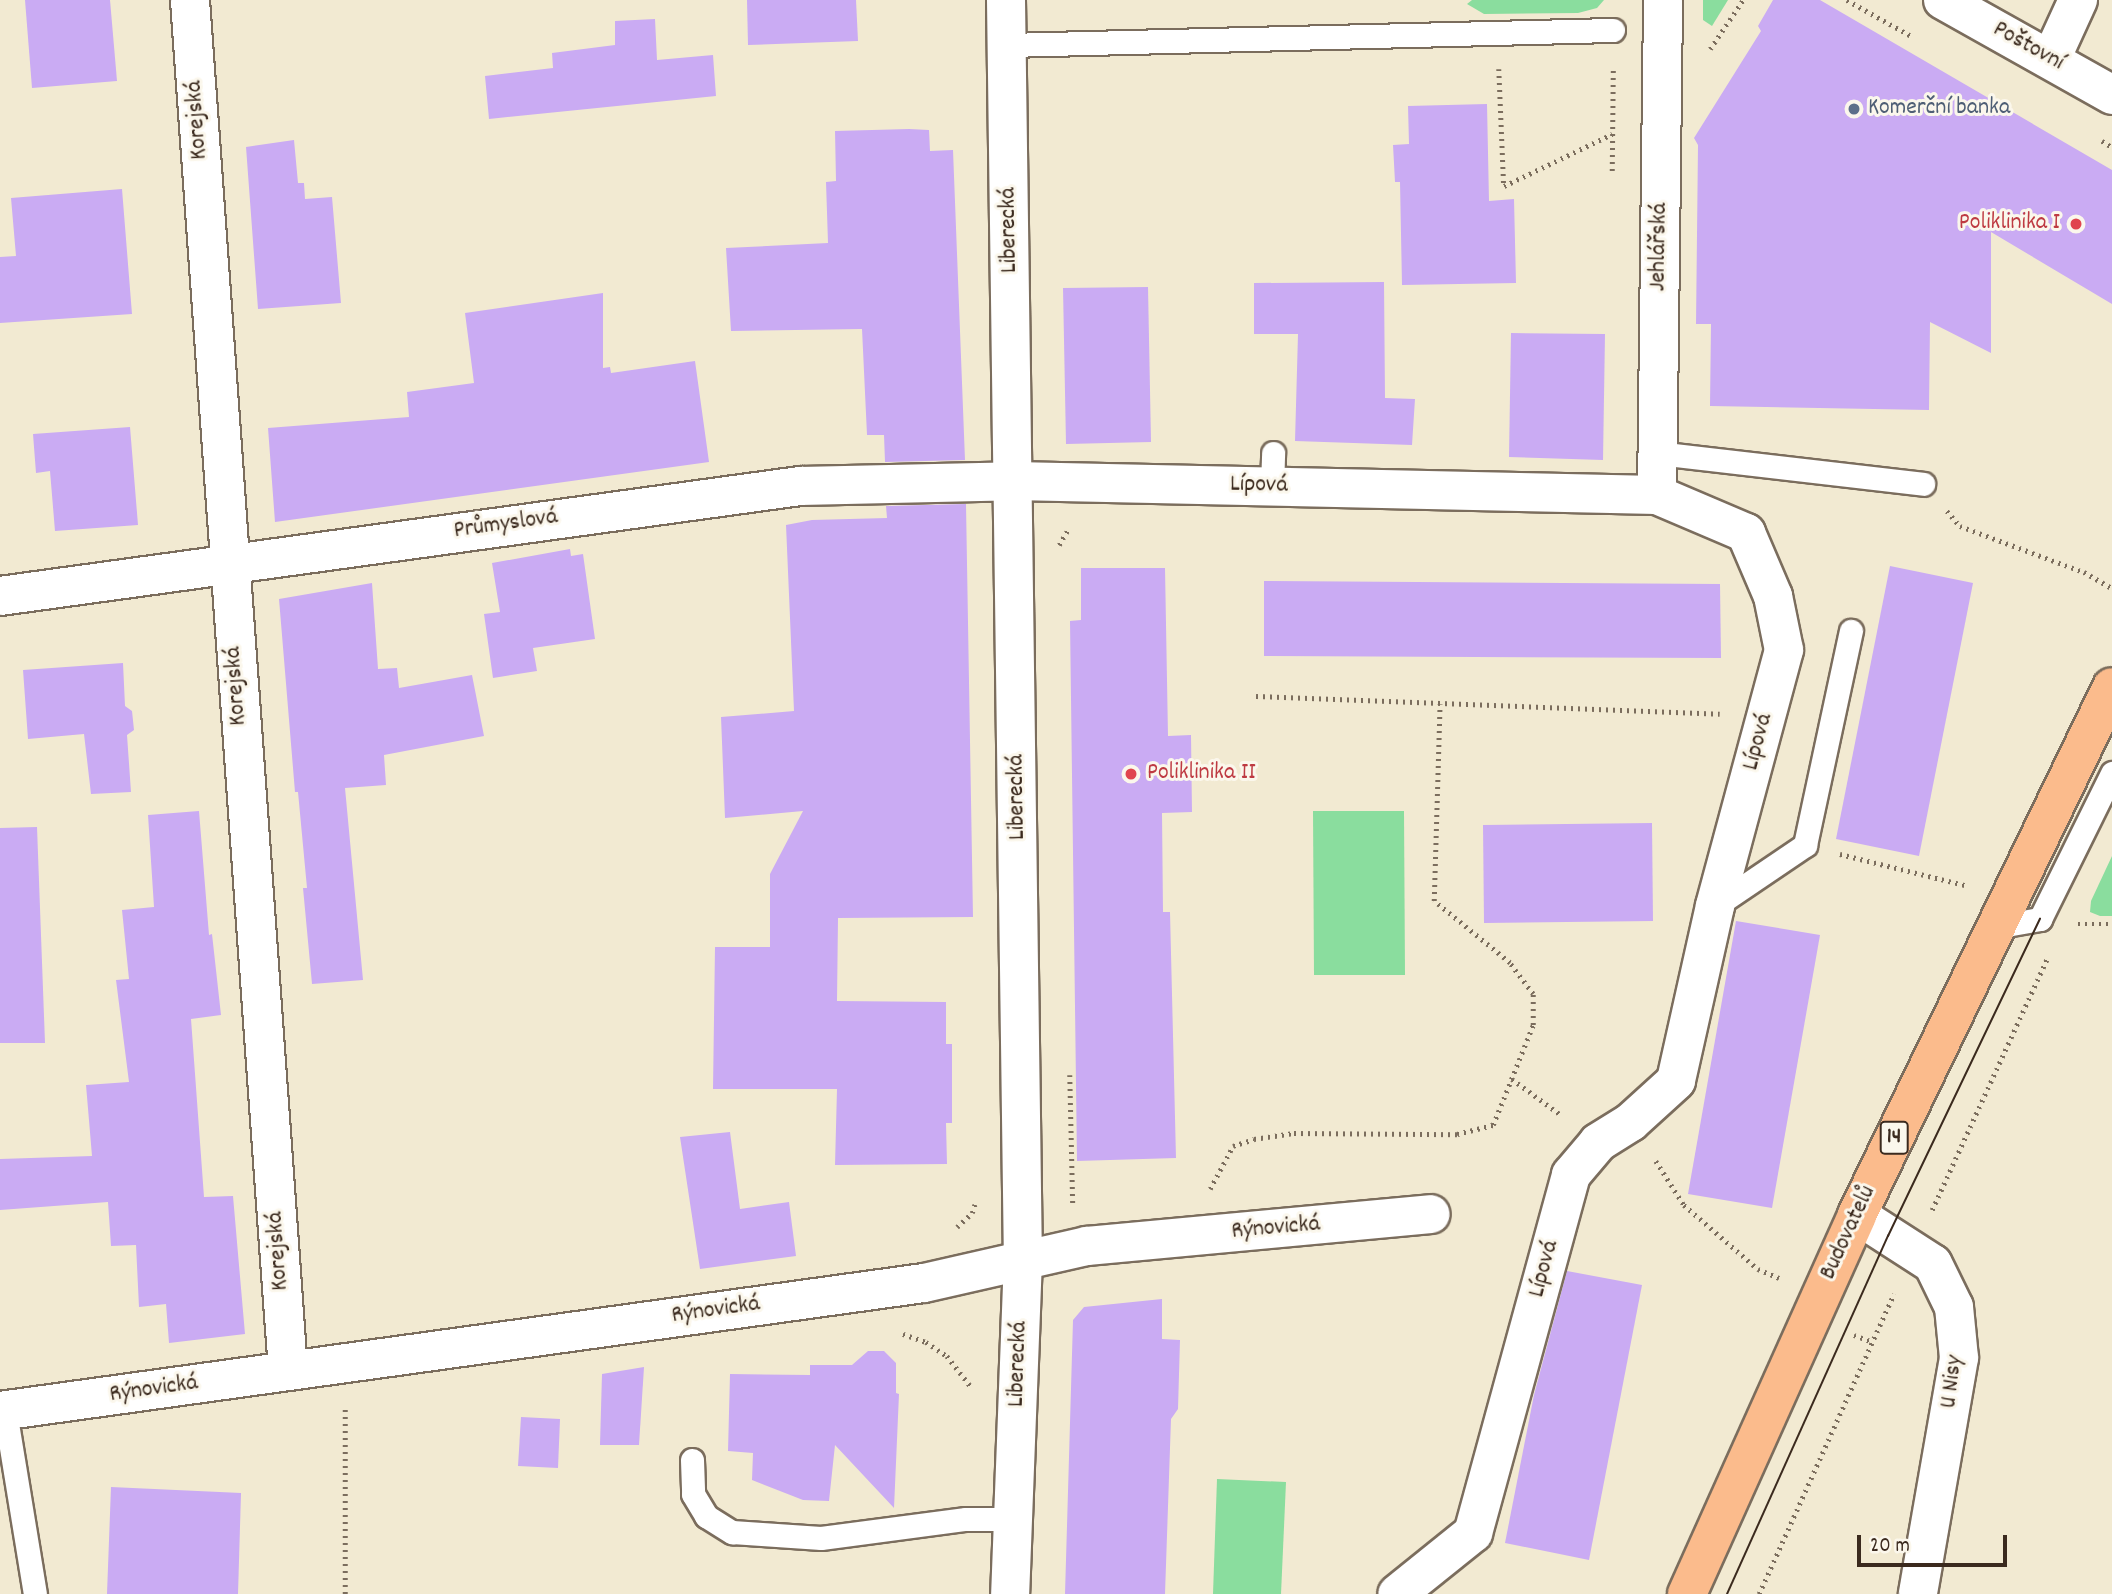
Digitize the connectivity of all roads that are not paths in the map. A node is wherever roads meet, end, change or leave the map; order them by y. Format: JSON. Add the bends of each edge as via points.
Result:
{"nodes":[{"id":1,"x":190,"y":0,"type":"edge"},
{"id":2,"x":1663,"y":0,"type":"edge"},
{"id":3,"x":1943,"y":0,"type":"edge"},
{"id":4,"x":2078,"y":0,"type":"edge"},
{"id":5,"x":1008,"y":2,"type":"edge"},
{"id":6,"x":1613,"y":30,"type":"dead end"},
{"id":7,"x":1007,"y":45,"type":"junction"},
{"id":8,"x":2051,"y":59,"type":"junction"},
{"id":9,"x":2112,"y":95,"type":"edge"},
{"id":10,"x":1657,"y":453,"type":"junction"},
{"id":11,"x":1014,"y":481,"type":"junction"},
{"id":12,"x":1923,"y":484,"type":"road end"},
{"id":13,"x":1657,"y":495,"type":"junction"},
{"id":14,"x":228,"y":563,"type":"junction"},
{"id":15,"x":0,"y":596,"type":"edge"},
{"id":16,"x":1851,"y":631,"type":"dead end"},
{"id":17,"x":2112,"y":687,"type":"edge"},
{"id":18,"x":2112,"y":774,"type":"edge"},
{"id":19,"x":1715,"y":906,"type":"junction"},
{"id":20,"x":1995,"y":927,"type":"junction"},
{"id":21,"x":1431,"y":1214,"type":"dead end"},
{"id":22,"x":1857,"y":1214,"type":"junction"},
{"id":23,"x":1023,"y":1259,"type":"junction"},
{"id":24,"x":288,"y":1371,"type":"junction"},
{"id":25,"x":3,"y":1411,"type":"edge"},
{"id":26,"x":692,"y":1460,"type":"dead end"},
{"id":27,"x":1013,"y":1519,"type":"junction"},
{"id":28,"x":35,"y":1594,"type":"edge"},
{"id":29,"x":1010,"y":1594,"type":"edge"},
{"id":30,"x":1397,"y":1594,"type":"edge"},
{"id":31,"x":1687,"y":1594,"type":"edge"},
{"id":32,"x":1918,"y":1594,"type":"edge"}],
"edges":[{"from":1,"to":14,"type":"street","name":"Korejská"},
{"from":2,"to":10,"type":"street","name":"Jehlářská"},
{"from":3,"to":8,"type":"street","name":"Poštovní"},
{"from":4,"to":8,"type":"street"},
{"from":5,"to":7,"type":"street","name":"Liberecká"},
{"from":6,"to":7,"type":"lane"},
{"from":7,"to":11,"type":"street","name":"Liberecká"},
{"from":8,"to":9,"type":"street","name":"Poštovní"},
{"from":10,"to":12,"type":"lane"},
{"from":10,"to":13,"type":"street","name":"Jehlářská"},
{"from":11,"to":13,"type":"street","name":"Lípová","via":[[1273,470]]},
{"from":11,"to":14,"type":"street","name":"Průmyslová","via":[[800,486]]},
{"from":11,"to":23,"type":"street","name":"Liberecká"},
{"from":13,"to":19,"type":"street","name":"Lípová","via":[[1746,533],[1773,596],[1784,650]]},
{"from":14,"to":15,"type":"street","name":"Průmyslová"},
{"from":14,"to":24,"type":"street","name":"Korejská"},
{"from":16,"to":19,"type":"lane","via":[[1805,845]]},
{"from":17,"to":20,"type":"main road","name":"Budovatelů","number":"14"},
{"from":18,"to":20,"type":"lane","via":[[2040,919]]},
{"from":19,"to":30,"type":"street","name":"Lípová","via":[[1676,1081],[1631,1122],[1598,1143],[1571,1175],[1472,1533]]},
{"from":20,"to":22,"type":"main road","name":"Budovatelů","number":"14"},
{"from":21,"to":23,"type":"street","name":"Rýnovická","via":[[1087,1246]]},
{"from":22,"to":31,"type":"main road","name":"Budovatelů","number":"14"},
{"from":22,"to":32,"type":"street","name":"U Nisy","via":[[1933,1264],[1954,1307],[1959,1358]]},
{"from":23,"to":24,"type":"street","name":"Rýnovická","via":[[924,1283]]},
{"from":23,"to":27,"type":"street","name":"Liberecká"},
{"from":24,"to":25,"type":"street","name":"Rýnovická"},
{"from":25,"to":28,"type":"lane"},
{"from":26,"to":27,"type":"lane","via":[[693,1494],[706,1516],[732,1532],[821,1538],[966,1519]]},
{"from":27,"to":29,"type":"street","name":"Liberecká"}]}
